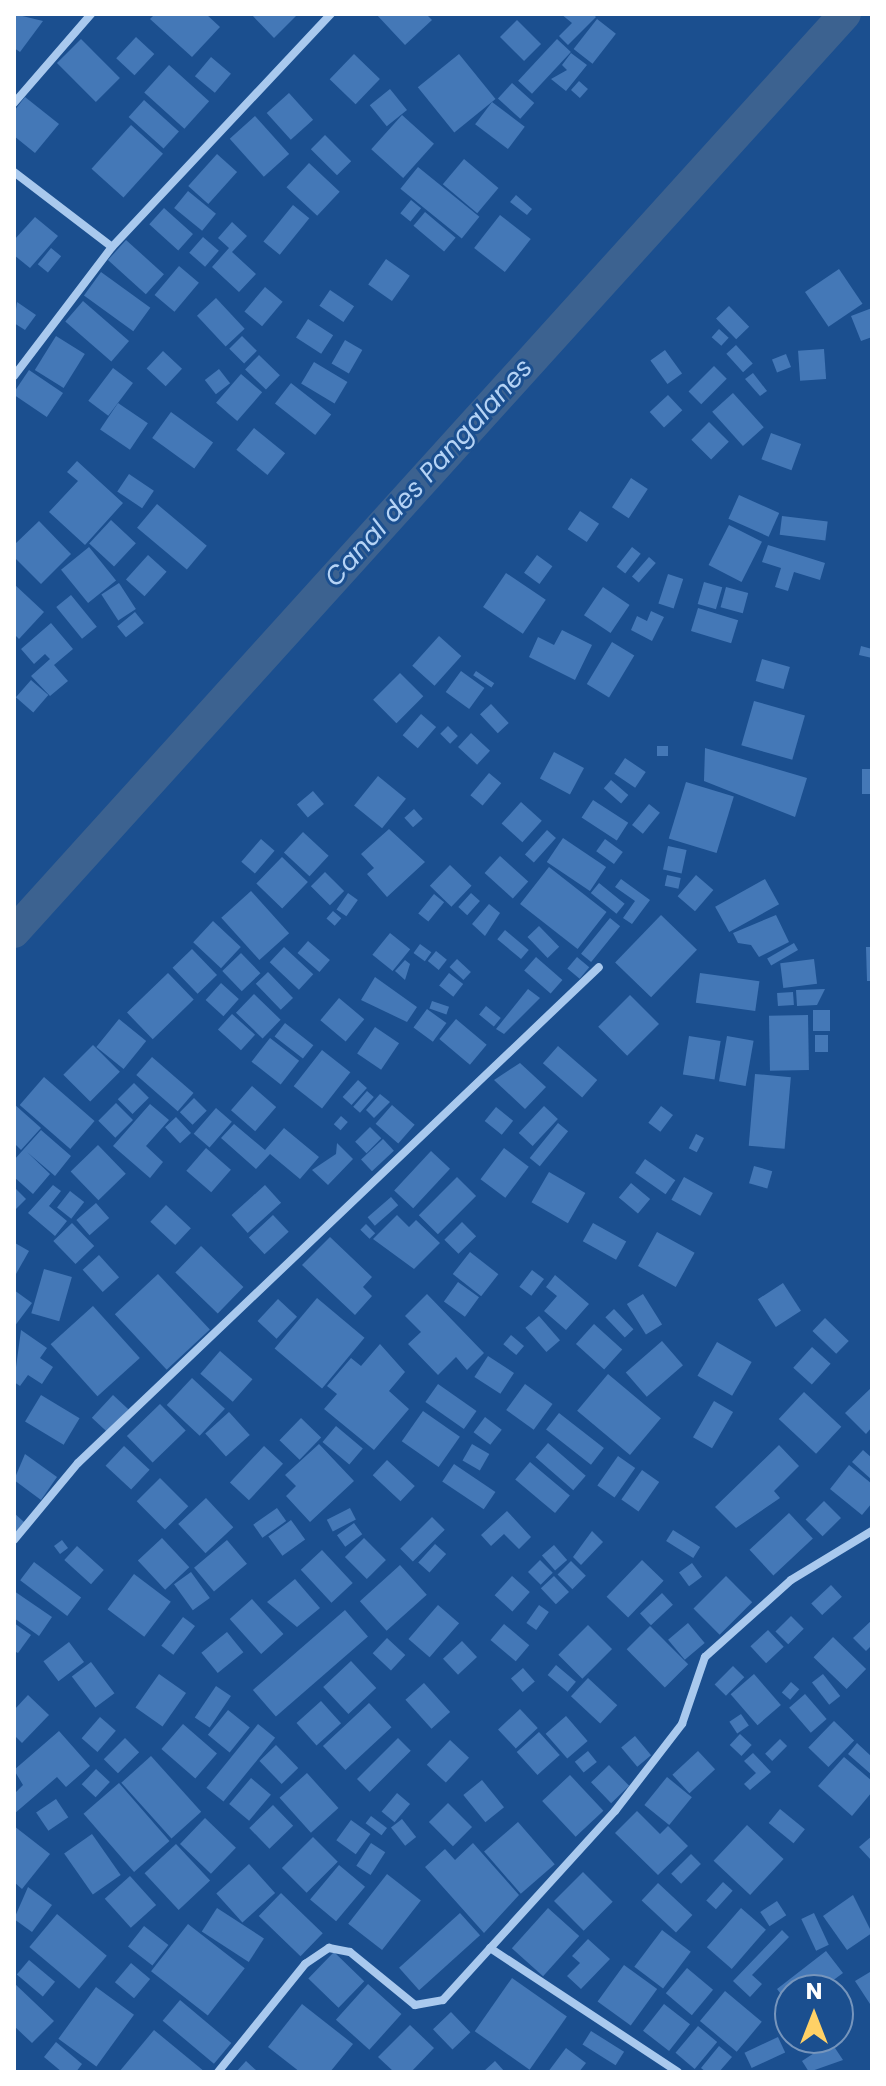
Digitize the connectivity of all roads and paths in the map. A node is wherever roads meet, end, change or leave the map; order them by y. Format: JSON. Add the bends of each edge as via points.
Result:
{"nodes":[{"id":1,"x":91,"y":14,"type":"edge"},
{"id":2,"x":331,"y":14,"type":"edge"},
{"id":3,"x":14,"y":103,"type":"edge"},
{"id":4,"x":14,"y":172,"type":"edge"},
{"id":5,"x":112,"y":247,"type":"junction"},
{"id":6,"x":14,"y":376,"type":"edge"},
{"id":7,"x":599,"y":967,"type":"dead end"},
{"id":8,"x":872,"y":1531,"type":"edge"},
{"id":9,"x":14,"y":1540,"type":"edge"},
{"id":10,"x":490,"y":1948,"type":"junction"},
{"id":11,"x":218,"y":2072,"type":"edge"},
{"id":12,"x":678,"y":2072,"type":"edge"}],
"edges":[{"from":1,"to":3,"type":"street"},
{"from":2,"to":5,"type":"street"},
{"from":4,"to":5,"type":"street"},
{"from":5,"to":6,"type":"street"},
{"from":7,"to":9,"type":"street","via":[[78,1463]]},
{"from":8,"to":10,"type":"street","via":[[791,1580],[705,1657],[682,1724]]},
{"from":10,"to":11,"type":"street","via":[[443,2000],[415,2005],[350,1952],[329,1948],[305,1964]]},
{"from":10,"to":12,"type":"street"}]}
